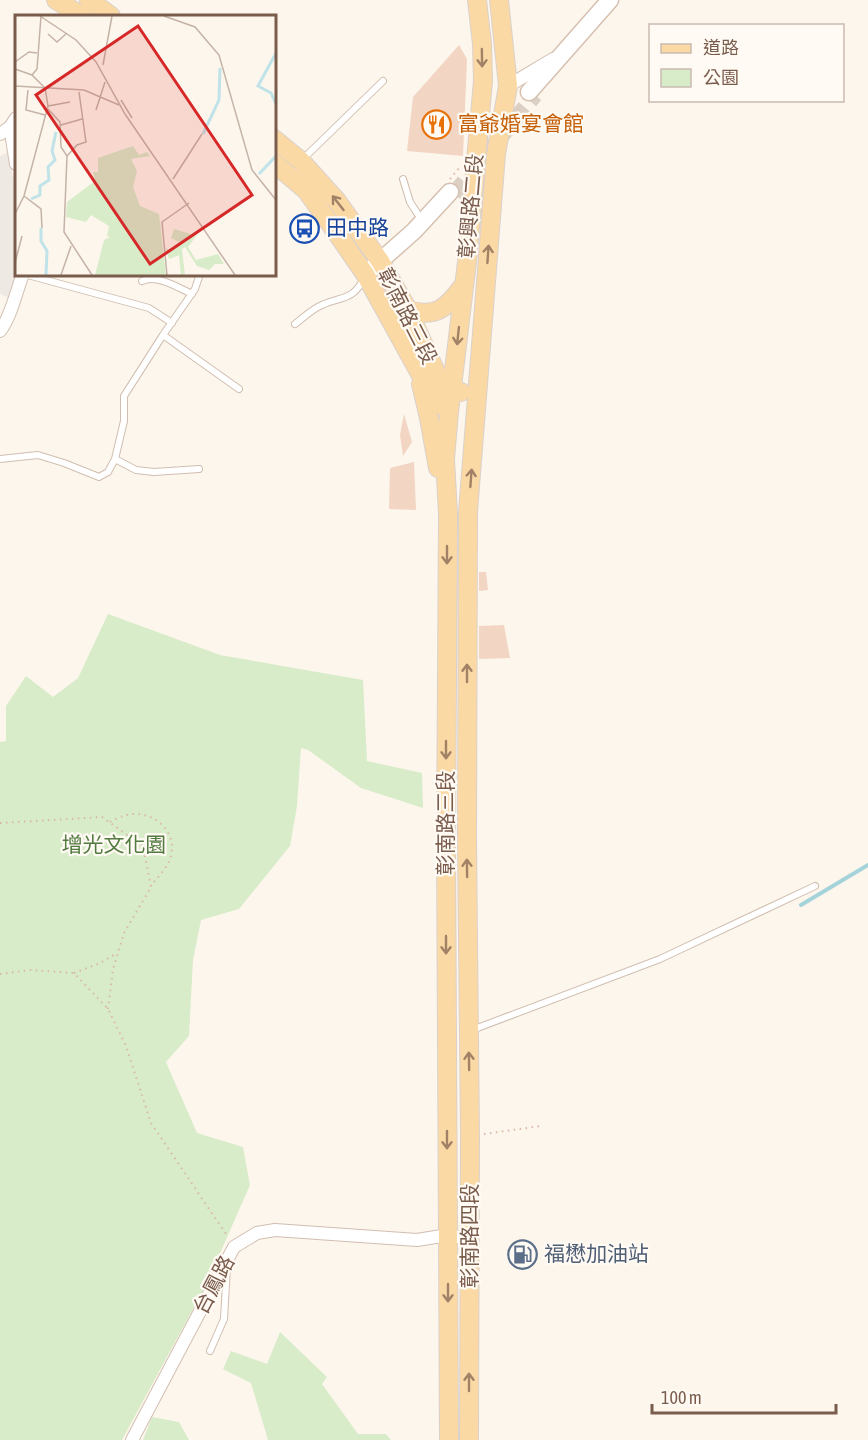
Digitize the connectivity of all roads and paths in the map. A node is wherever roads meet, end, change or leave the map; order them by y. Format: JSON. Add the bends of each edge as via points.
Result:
{"nodes":[{"id":1,"x":56,"y":0,"type":"edge"},
{"id":2,"x":477,"y":0,"type":"edge"},
{"id":3,"x":499,"y":0,"type":"edge"},
{"id":4,"x":610,"y":0,"type":"edge"},
{"id":5,"x":79,"y":9,"type":"edge"},
{"id":6,"x":106,"y":15,"type":"edge"},
{"id":7,"x":564,"y":52,"type":"junction"},
{"id":8,"x":383,"y":81,"type":"dead end"},
{"id":9,"x":508,"y":86,"type":"junction"},
{"id":10,"x":532,"y":93,"type":"tunnel mouth"},
{"id":11,"x":9,"y":126,"type":"edge"},
{"id":12,"x":276,"y":141,"type":"edge"},
{"id":13,"x":15,"y":159,"type":"edge"},
{"id":14,"x":301,"y":161,"type":"junction"},
{"id":15,"x":276,"y":165,"type":"edge"},
{"id":16,"x":404,"y":179,"type":"dead end"},
{"id":17,"x":452,"y":193,"type":"tunnel mouth"},
{"id":18,"x":423,"y":222,"type":"junction"},
{"id":19,"x":380,"y":261,"type":"junction"},
{"id":20,"x":365,"y":274,"type":"junction"},
{"id":21,"x":23,"y":276,"type":"edge"},
{"id":22,"x":31,"y":276,"type":"edge"},
{"id":23,"x":199,"y":276,"type":"edge"},
{"id":24,"x":142,"y":281,"type":"dead end"},
{"id":25,"x":463,"y":286,"type":"junction"},
{"id":26,"x":192,"y":294,"type":"junction"},
{"id":27,"x":408,"y":310,"type":"junction"},
{"id":28,"x":172,"y":323,"type":"junction"},
{"id":29,"x":295,"y":324,"type":"dead end"},
{"id":30,"x":0,"y":331,"type":"edge"},
{"id":31,"x":163,"y":335,"type":"junction"},
{"id":32,"x":417,"y":368,"type":"junction"},
{"id":33,"x":239,"y":389,"type":"dead end"},
{"id":34,"x":453,"y":390,"type":"junction"},
{"id":35,"x":477,"y":397,"type":"junction"},
{"id":36,"x":449,"y":412,"type":"junction"},
{"id":37,"x":0,"y":459,"type":"edge"},
{"id":38,"x":115,"y":459,"type":"junction"},
{"id":39,"x":199,"y":469,"type":"dead end"},
{"id":40,"x":448,"y":514,"type":"junction"},
{"id":41,"x":110,"y":822,"type":"junction"},
{"id":42,"x":0,"y":824,"type":"edge"},
{"id":43,"x":815,"y":886,"type":"dead end"},
{"id":44,"x":151,"y":887,"type":"junction"},
{"id":45,"x":118,"y":952,"type":"junction"},
{"id":46,"x":74,"y":973,"type":"junction"},
{"id":47,"x":0,"y":974,"type":"edge"},
{"id":48,"x":108,"y":1009,"type":"junction"},
{"id":49,"x":468,"y":1031,"type":"junction"},
{"id":50,"x":541,"y":1126,"type":"dead end"},
{"id":51,"x":470,"y":1137,"type":"junction"},
{"id":52,"x":448,"y":1235,"type":"junction"},
{"id":53,"x":469,"y":1239,"type":"junction"},
{"id":54,"x":234,"y":1247,"type":"junction"},
{"id":55,"x":228,"y":1260,"type":"junction"},
{"id":56,"x":210,"y":1351,"type":"dead end"},
{"id":57,"x":132,"y":1440,"type":"edge"},
{"id":58,"x":448,"y":1440,"type":"edge"},
{"id":59,"x":469,"y":1440,"type":"edge"}],
"edges":[{"from":1,"to":5,"type":"main road"},
{"from":2,"to":25,"type":"main road","name":"彰興路二段","one_way":true,"via":[[483,81]]},
{"from":3,"to":9,"type":"main road","name":"彰興路二段"},
{"from":4,"to":7,"type":"street"},
{"from":5,"to":6,"type":"main road"},
{"from":7,"to":9,"type":"street"},
{"from":7,"to":10,"type":"street"},
{"from":8,"to":14,"type":"lane"},
{"from":35,"to":9,"type":"main road","name":"彰興路二段","one_way":true,"via":[[496,154]]},
{"from":11,"to":13,"type":"street"},
{"from":12,"to":14,"type":"main road","name":"彰南路三段"},
{"from":19,"to":14,"type":"main road","name":"彰南路三段","one_way":true,"via":[[337,201]]},
{"from":15,"to":20,"type":"main road","name":"彰南路三段","via":[[306,190]]},
{"from":16,"to":18,"type":"lane","via":[[410,202]]},
{"from":17,"to":18,"type":"street"},
{"from":18,"to":19,"type":"street"},
{"from":19,"to":20,"type":"street"},
{"from":19,"to":27,"type":"main road","name":"彰南路三段"},
{"from":20,"to":29,"type":"lane","via":[[359,289],[352,294],[322,305]]},
{"from":20,"to":32,"type":"main road","name":"彰南路三段"},
{"from":21,"to":30,"type":"street","via":[[8,321]]},
{"from":22,"to":28,"type":"lane","via":[[149,308]]},
{"from":23,"to":26,"type":"lane"},
{"from":24,"to":26,"type":"lane","via":[[164,281]]},
{"from":25,"to":27,"type":"main road","via":[[448,306],[424,315]]},
{"from":25,"to":34,"type":"main road","name":"彰興路二段","one_way":true},
{"from":26,"to":28,"type":"lane"},
{"from":27,"to":34,"type":"main road","name":"彰南路三段","via":[[440,381]]},
{"from":28,"to":31,"type":"lane"},
{"from":31,"to":33,"type":"lane"},
{"from":31,"to":38,"type":"lane","via":[[124,396],[124,421]]},
{"from":32,"to":36,"type":"main road","name":"彰南路三段","via":[[429,390]]},
{"from":32,"to":40,"type":"main road"},
{"from":34,"to":35,"type":"main road"},
{"from":34,"to":36,"type":"main road","name":"彰興路二段"},
{"from":35,"to":36,"type":"main road"},
{"from":49,"to":35,"type":"main road","name":"彰南路三段","one_way":true,"via":[[468,512]]},
{"from":36,"to":40,"type":"main road","name":"彰南路三段"},
{"from":37,"to":38,"type":"lane","via":[[38,455],[99,477],[108,472]]},
{"from":38,"to":39,"type":"lane","via":[[136,470]]},
{"from":40,"to":52,"type":"main road","name":"彰南路三段","one_way":true},
{"from":41,"to":42,"type":"path","via":[[87,816]]},
{"from":41,"to":44,"type":"path","via":[[143,846]]},
{"from":41,"to":44,"type":"path","via":[[124,815],[141,814],[168,829],[170,861]]},
{"from":43,"to":49,"type":"lane","via":[[660,959]]},
{"from":44,"to":45,"type":"path","via":[[124,933]]},
{"from":45,"to":46,"type":"path"},
{"from":45,"to":48,"type":"path"},
{"from":46,"to":47,"type":"path","via":[[30,970]]},
{"from":46,"to":48,"type":"path"},
{"from":48,"to":54,"type":"path","via":[[126,1046],[151,1123]]},
{"from":51,"to":49,"type":"main road","name":"彰南路四段","one_way":true},
{"from":50,"to":51,"type":"path"},
{"from":51,"to":53,"type":"main road","name":"彰南路四段"},
{"from":52,"to":53,"type":"street","name":"台鳳路"},
{"from":52,"to":54,"type":"street","name":"台鳳路","via":[[417,1240],[274,1230],[257,1233]]},
{"from":52,"to":58,"type":"main road","name":"彰南路四段","one_way":true},
{"from":59,"to":53,"type":"main road","name":"彰南路四段","one_way":true},
{"from":54,"to":55,"type":"street","name":"台鳳路"},
{"from":55,"to":56,"type":"lane","via":[[224,1318]]},
{"from":55,"to":57,"type":"street","name":"台鳳路"}]}
